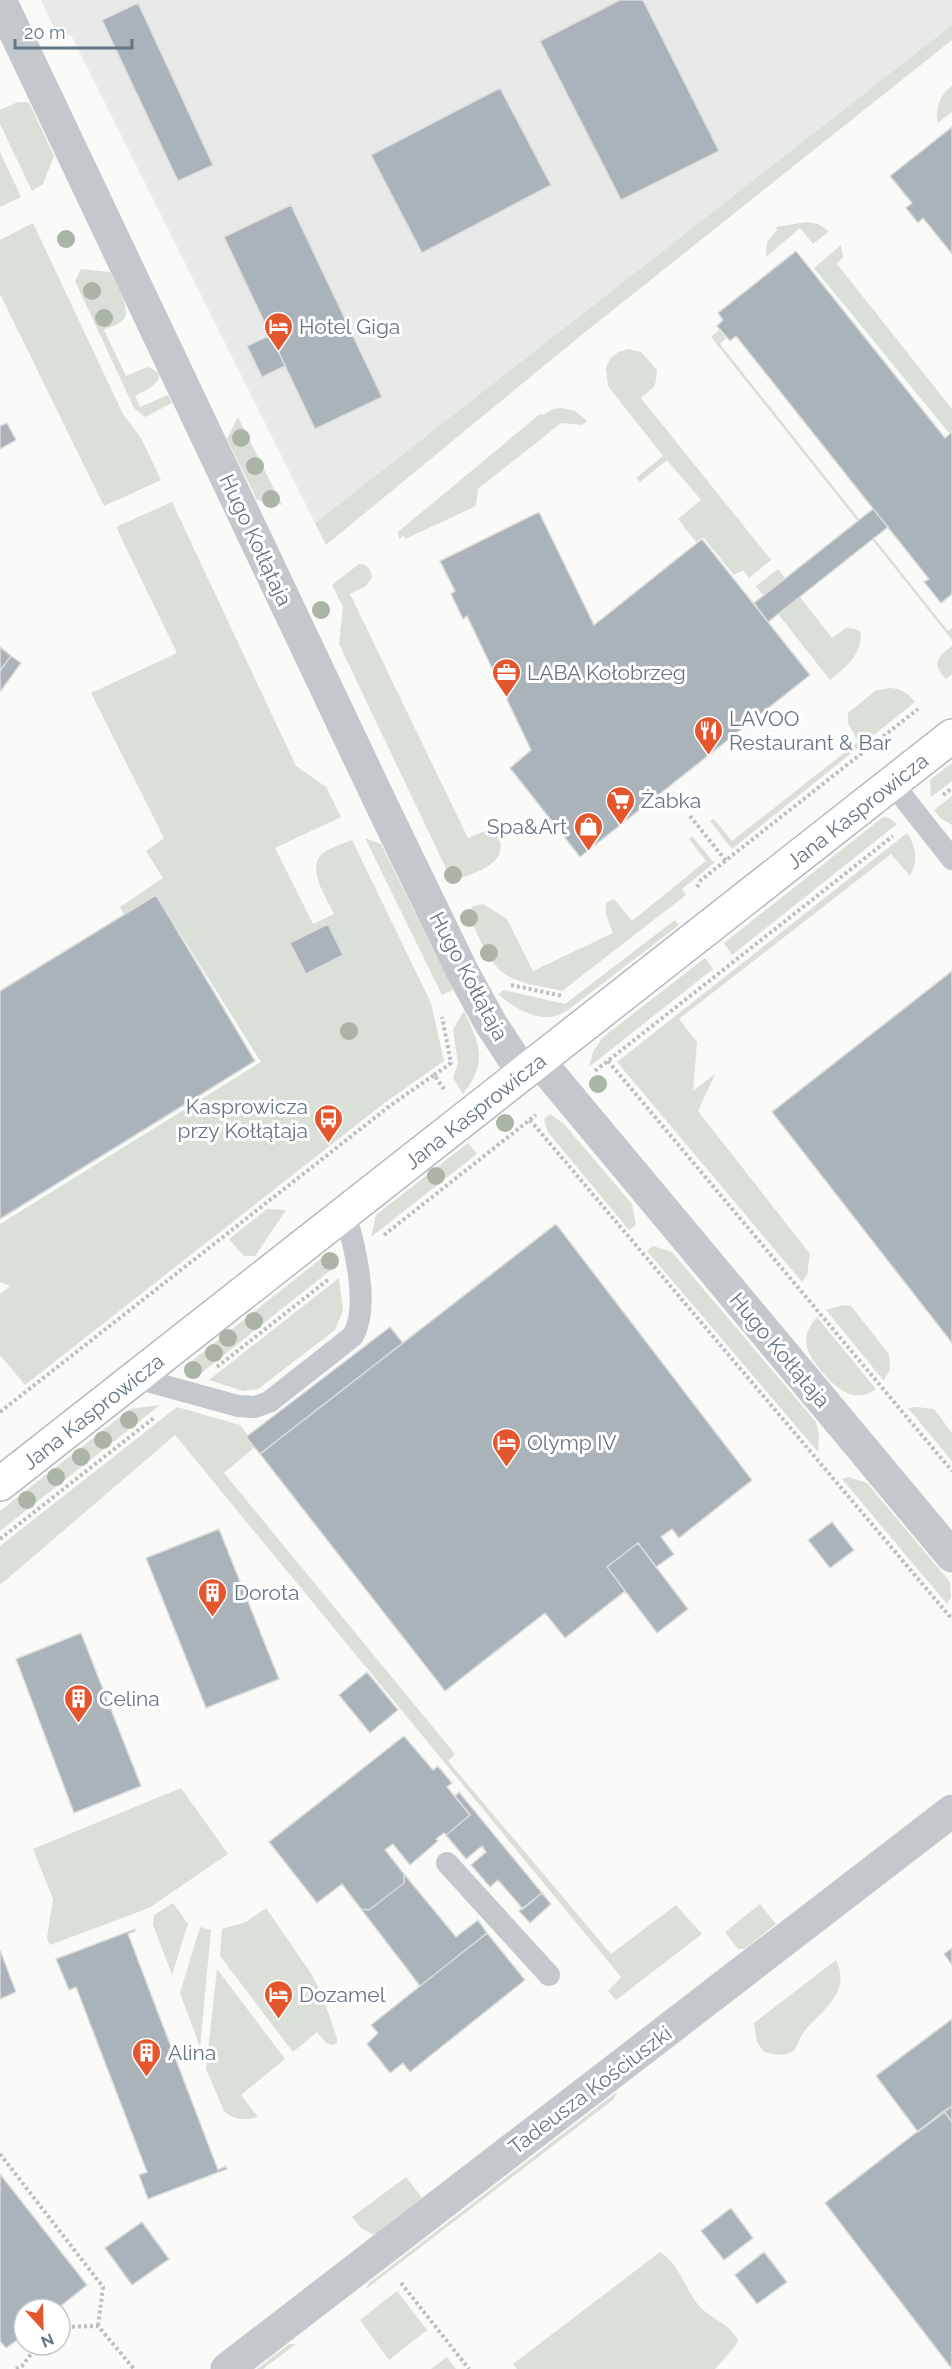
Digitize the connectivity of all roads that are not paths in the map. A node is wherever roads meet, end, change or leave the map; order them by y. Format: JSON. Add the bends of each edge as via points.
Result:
{"nodes":[{"id":1,"x":0,"y":0,"type":"edge"},
{"id":2,"x":952,"y":736,"type":"edge"},
{"id":3,"x":892,"y":783,"type":"junction"},
{"id":4,"x":952,"y":859,"type":"edge"},
{"id":5,"x":532,"y":1066,"type":"junction"},
{"id":6,"x":345,"y":1214,"type":"junction"},
{"id":7,"x":136,"y":1378,"type":"junction"},
{"id":8,"x":0,"y":1484,"type":"edge"},
{"id":9,"x":952,"y":1556,"type":"edge"},
{"id":10,"x":952,"y":1811,"type":"edge"},
{"id":11,"x":447,"y":1863,"type":"dead end"},
{"id":12,"x":549,"y":1975,"type":"dead end"},
{"id":13,"x":227,"y":2369,"type":"edge"}],
"edges":[{"from":1,"to":5,"type":"street","name":"Hugo Kołłątaja","via":[[457,961],[512,1056]]},
{"from":2,"to":3,"type":"street","name":"Jana Kasprowicza"},
{"from":3,"to":4,"type":"lane"},
{"from":3,"to":5,"type":"street","name":"Jana Kasprowicza"},
{"from":5,"to":6,"type":"street","name":"Jana Kasprowicza"},
{"from":5,"to":9,"type":"street","name":"Hugo Kołłątaja"},
{"from":6,"to":7,"type":"street","name":"Jana Kasprowicza"},
{"from":6,"to":7,"type":"lane","via":[[355,1257],[359,1325],[353,1336],[269,1402],[255,1407],[238,1406]]},
{"from":7,"to":8,"type":"street","name":"Jana Kasprowicza"},
{"from":10,"to":13,"type":"street","name":"Tadeusza Kościuszki"},
{"from":11,"to":12,"type":"lane"}]}
